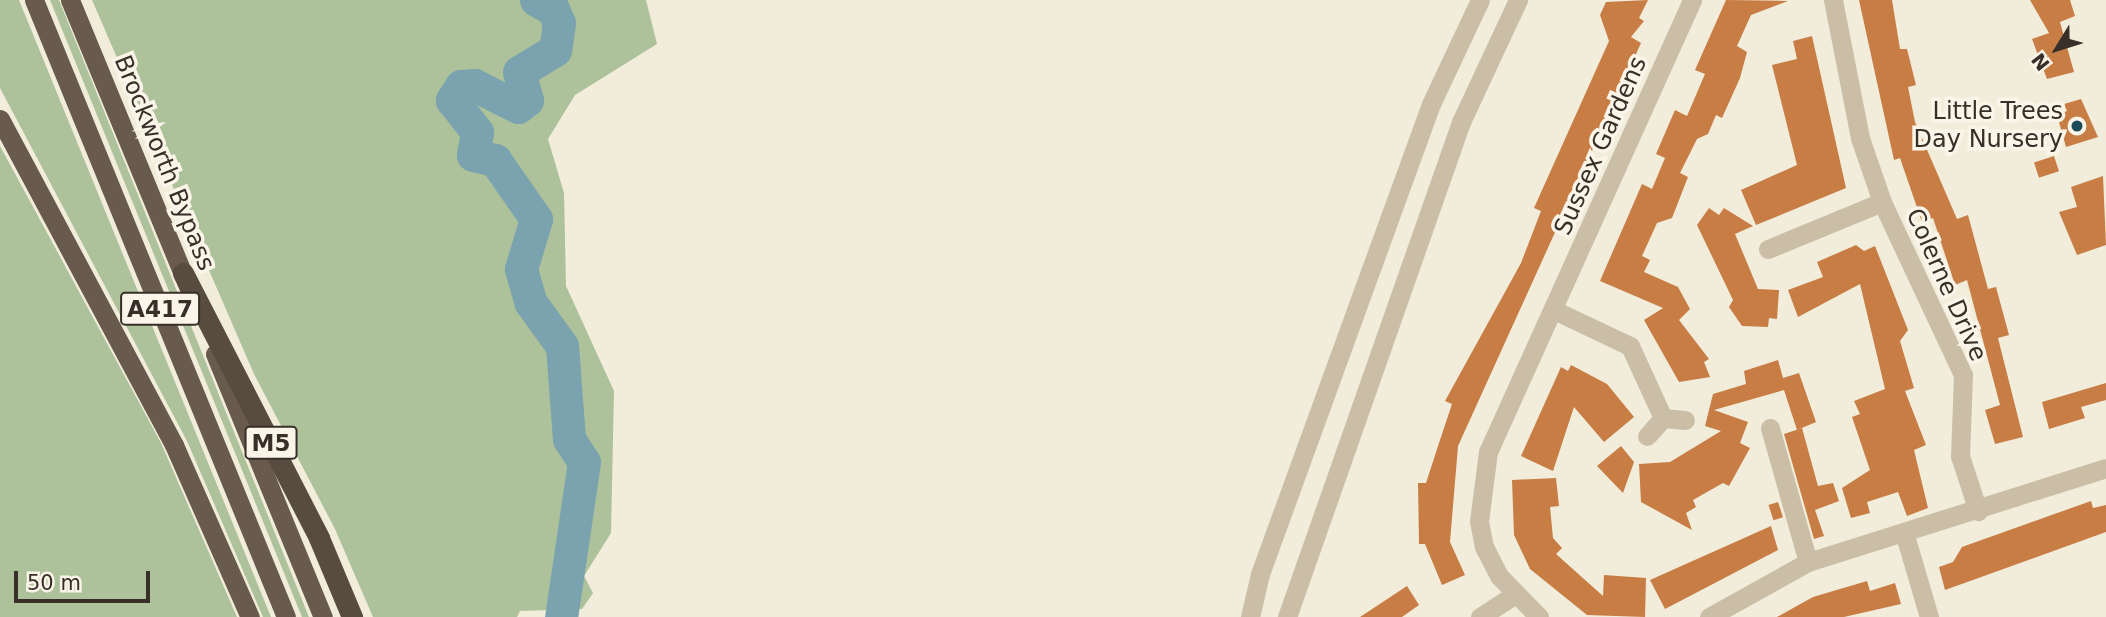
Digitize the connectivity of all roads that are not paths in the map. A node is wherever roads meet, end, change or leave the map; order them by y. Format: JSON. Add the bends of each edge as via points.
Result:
{"nodes":[{"id":1,"x":34,"y":0,"type":"edge"},
{"id":2,"x":70,"y":0,"type":"edge"},
{"id":3,"x":1480,"y":0,"type":"edge"},
{"id":4,"x":1518,"y":0,"type":"edge"},
{"id":5,"x":1692,"y":0,"type":"edge"},
{"id":6,"x":1833,"y":0,"type":"edge"},
{"id":7,"x":0,"y":119,"type":"edge"},
{"id":8,"x":1882,"y":202,"type":"junction"},
{"id":9,"x":1782,"y":252,"type":"dead end"},
{"id":10,"x":183,"y":273,"type":"junction"},
{"id":11,"x":1556,"y":311,"type":"junction"},
{"id":12,"x":1663,"y":418,"type":"junction"},
{"id":13,"x":1685,"y":420,"type":"dead end"},
{"id":14,"x":1770,"y":428,"type":"dead end"},
{"id":15,"x":1647,"y":436,"type":"dead end"},
{"id":16,"x":2106,"y":468,"type":"edge"},
{"id":17,"x":1978,"y":511,"type":"junction"},
{"id":18,"x":1904,"y":532,"type":"junction"},
{"id":19,"x":1808,"y":562,"type":"junction"},
{"id":20,"x":1514,"y":595,"type":"junction"},
{"id":21,"x":250,"y":617,"type":"edge"},
{"id":22,"x":286,"y":617,"type":"edge"},
{"id":23,"x":323,"y":617,"type":"edge"},
{"id":24,"x":352,"y":617,"type":"edge"},
{"id":25,"x":1250,"y":617,"type":"edge"},
{"id":26,"x":1287,"y":617,"type":"edge"},
{"id":27,"x":1480,"y":617,"type":"edge"},
{"id":28,"x":1539,"y":617,"type":"edge"},
{"id":29,"x":1709,"y":617,"type":"edge"},
{"id":30,"x":1929,"y":617,"type":"edge"}],
"edges":[{"from":1,"to":22,"type":"highway","number":"A417"},
{"from":2,"to":10,"type":"highway","name":"Brockworth Bypass","number":"A417"},
{"from":3,"to":25,"type":"street","via":[[1426,117],[1260,574]]},
{"from":4,"to":26,"type":"street","via":[[1461,122]]},
{"from":5,"to":11,"type":"street","name":"Sussex Gardens"},
{"from":6,"to":8,"type":"street","name":"Colerne Drive","via":[[1860,138]]},
{"from":7,"to":21,"type":"highway","via":[[174,445]]},
{"from":8,"to":9,"type":"street","name":"Colerne Drive"},
{"from":8,"to":17,"type":"street","name":"Colerne Drive","via":[[1963,375],[1960,456]]},
{"from":10,"to":23,"type":"highway","name":"Brockworth Bypass","number":"A417"},
{"from":10,"to":24,"type":"highway","number":"M5","via":[[319,538]]},
{"from":11,"to":12,"type":"street","via":[[1630,346]]},
{"from":11,"to":20,"type":"street","name":"Sussex Gardens","via":[[1488,452],[1480,490],[1484,547]]},
{"from":12,"to":13,"type":"street"},
{"from":12,"to":15,"type":"street"},
{"from":14,"to":19,"type":"street"},
{"from":16,"to":17,"type":"street"},
{"from":17,"to":18,"type":"street"},
{"from":18,"to":19,"type":"street"},
{"from":18,"to":30,"type":"street"},
{"from":19,"to":29,"type":"street"},
{"from":20,"to":27,"type":"street"},
{"from":20,"to":28,"type":"street","name":"Sussex Gardens"}]}
